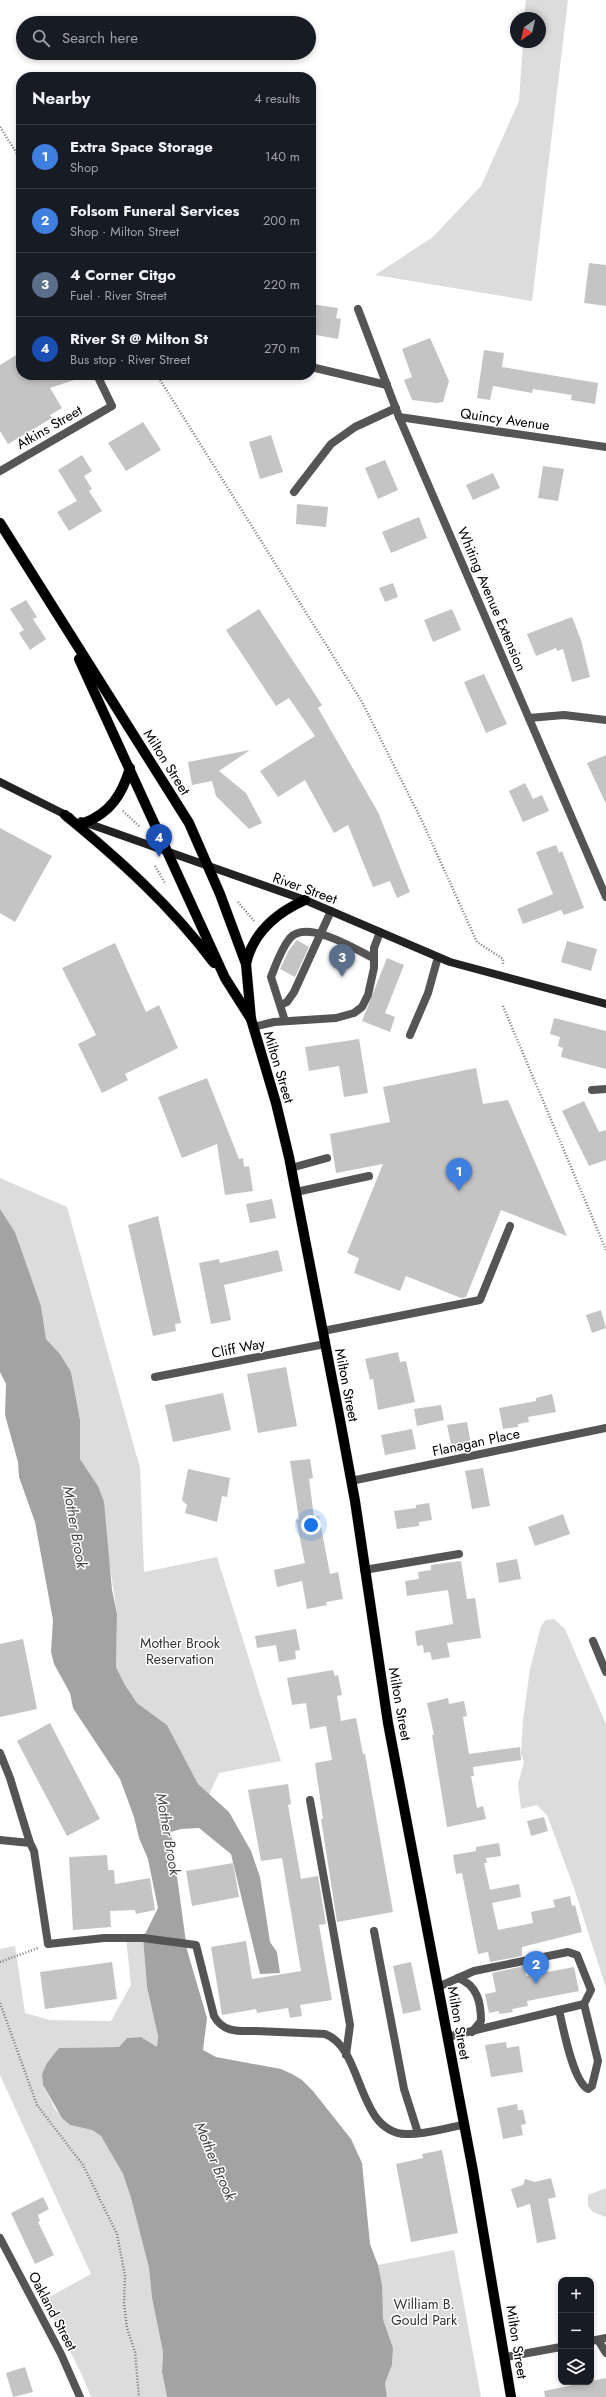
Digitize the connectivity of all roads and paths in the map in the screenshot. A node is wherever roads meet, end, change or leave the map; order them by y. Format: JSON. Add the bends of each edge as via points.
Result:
{"nodes":[{"id":1,"x":0,"y":127,"type":"edge"},
{"id":2,"x":16,"y":152,"type":"edge"},
{"id":3,"x":358,"y":309,"type":"dead end"},
{"id":4,"x":316,"y":368,"type":"edge"},
{"id":5,"x":99,"y":380,"type":"edge"},
{"id":6,"x":160,"y":380,"type":"edge"},
{"id":7,"x":387,"y":385,"type":"junction"},
{"id":8,"x":396,"y":408,"type":"junction"},
{"id":9,"x":399,"y":418,"type":"junction"},
{"id":10,"x":606,"y":447,"type":"edge"},
{"id":11,"x":0,"y":471,"type":"edge"},
{"id":12,"x":294,"y":492,"type":"dead end"},
{"id":13,"x":0,"y":523,"type":"edge"},
{"id":14,"x":62,"y":622,"type":"junction"},
{"id":15,"x":529,"y":718,"type":"junction"},
{"id":16,"x":606,"y":720,"type":"edge"},
{"id":17,"x":130,"y":768,"type":"junction"},
{"id":18,"x":0,"y":782,"type":"edge"},
{"id":19,"x":122,"y":810,"type":"dead end"},
{"id":20,"x":65,"y":815,"type":"junction"},
{"id":21,"x":84,"y":823,"type":"junction"},
{"id":22,"x":140,"y":827,"type":"dead end"},
{"id":23,"x":170,"y":853,"type":"junction"},
{"id":24,"x":155,"y":866,"type":"dead end"},
{"id":25,"x":208,"y":866,"type":"junction"},
{"id":26,"x":168,"y":888,"type":"dead end"},
{"id":27,"x":606,"y":897,"type":"edge"},
{"id":28,"x":237,"y":900,"type":"dead end"},
{"id":29,"x":305,"y":900,"type":"junction"},
{"id":30,"x":331,"y":911,"type":"junction"},
{"id":31,"x":254,"y":922,"type":"dead end"},
{"id":32,"x":380,"y":932,"type":"junction"},
{"id":33,"x":321,"y":933,"type":"junction"},
{"id":34,"x":438,"y":957,"type":"junction"},
{"id":35,"x":373,"y":958,"type":"junction"},
{"id":36,"x":246,"y":964,"type":"junction"},
{"id":37,"x":502,"y":977,"type":"junction"},
{"id":38,"x":225,"y":978,"type":"junction"},
{"id":39,"x":606,"y":1004,"type":"edge"},
{"id":40,"x":280,"y":1005,"type":"junction"},
{"id":41,"x":503,"y":1006,"type":"dead end"},
{"id":42,"x":285,"y":1021,"type":"junction"},
{"id":43,"x":252,"y":1023,"type":"junction"},
{"id":44,"x":410,"y":1035,"type":"dead end"},
{"id":45,"x":606,"y":1089,"type":"edge"},
{"id":46,"x":592,"y":1090,"type":"dead end"},
{"id":47,"x":327,"y":1158,"type":"dead end"},
{"id":48,"x":291,"y":1168,"type":"junction"},
{"id":49,"x":369,"y":1176,"type":"dead end"},
{"id":50,"x":296,"y":1192,"type":"junction"},
{"id":51,"x":510,"y":1226,"type":"dead end"},
{"id":52,"x":606,"y":1250,"type":"edge"},
{"id":53,"x":323,"y":1331,"type":"junction"},
{"id":54,"x":325,"y":1344,"type":"junction"},
{"id":55,"x":155,"y":1377,"type":"dead end"},
{"id":56,"x":606,"y":1428,"type":"edge"},
{"id":57,"x":351,"y":1481,"type":"junction"},
{"id":58,"x":459,"y":1554,"type":"dead end"},
{"id":59,"x":364,"y":1570,"type":"junction"},
{"id":60,"x":593,"y":1641,"type":"dead end"},
{"id":61,"x":606,"y":1672,"type":"edge"},
{"id":62,"x":0,"y":1753,"type":"edge"},
{"id":63,"x":310,"y":1800,"type":"dead end"},
{"id":64,"x":0,"y":1840,"type":"edge"},
{"id":65,"x":30,"y":1843,"type":"junction"},
{"id":66,"x":374,"y":1930,"type":"dead end"},
{"id":67,"x":48,"y":1944,"type":"junction"},
{"id":68,"x":0,"y":1962,"type":"edge"},
{"id":69,"x":458,"y":1978,"type":"junction"},
{"id":70,"x":438,"y":1987,"type":"junction"},
{"id":71,"x":0,"y":2003,"type":"edge"},
{"id":72,"x":584,"y":2004,"type":"junction"},
{"id":73,"x":559,"y":2010,"type":"junction"},
{"id":74,"x":472,"y":2032,"type":"junction"},
{"id":75,"x":447,"y":2037,"type":"junction"},
{"id":76,"x":346,"y":2055,"type":"junction"},
{"id":77,"x":463,"y":2125,"type":"junction"},
{"id":78,"x":418,"y":2133,"type":"junction"},
{"id":79,"x":0,"y":2238,"type":"edge"},
{"id":80,"x":598,"y":2340,"type":"edge"},
{"id":81,"x":558,"y":2348,"type":"edge"},
{"id":82,"x":606,"y":2353,"type":"edge"},
{"id":83,"x":506,"y":2357,"type":"junction"},
{"id":84,"x":80,"y":2397,"type":"edge"},
{"id":85,"x":139,"y":2397,"type":"edge"},
{"id":86,"x":511,"y":2397,"type":"edge"}],
"edges":[{"from":1,"to":2,"type":"path"},
{"from":3,"to":7,"type":"street","name":"Whiting Avenue Extension"},
{"from":4,"to":7,"type":"street"},
{"from":5,"to":11,"type":"street","name":"Atkins Street","via":[[112,406]]},
{"from":6,"to":37,"type":"path","via":[[362,702],[422,821],[477,942],[504,959]]},
{"from":7,"to":8,"type":"street","name":"Whiting Avenue Extension"},
{"from":8,"to":9,"type":"street","name":"Whiting Avenue Extension"},
{"from":8,"to":12,"type":"street","via":[[355,427],[331,444]]},
{"from":9,"to":10,"type":"street","name":"Quincy Avenue"},
{"from":9,"to":15,"type":"street","name":"Whiting Avenue Extension"},
{"from":13,"to":14,"type":"main road","name":"Milton Street"},
{"from":14,"to":17,"type":"main road","name":"Milton Street"},
{"from":14,"to":25,"type":"main road","name":"Milton Street","via":[[189,823]]},
{"from":15,"to":16,"type":"street","via":[[564,715]]},
{"from":15,"to":27,"type":"street","name":"Whiting Avenue Extension"},
{"from":17,"to":21,"type":"main road","via":[[124,787],[115,802],[96,818]]},
{"from":17,"to":23,"type":"main road","name":"Milton Street"},
{"from":18,"to":20,"type":"street","name":"River Street"},
{"from":19,"to":22,"type":"path"},
{"from":20,"to":21,"type":"street","name":"River Street"},
{"from":20,"to":38,"type":"main road","via":[[122,862],[164,902]]},
{"from":21,"to":23,"type":"street","name":"River Street"},
{"from":23,"to":25,"type":"street","name":"River Street"},
{"from":23,"to":38,"type":"main road","name":"Milton Street"},
{"from":24,"to":26,"type":"path"},
{"from":25,"to":29,"type":"street","name":"River Street"},
{"from":25,"to":36,"type":"main road","name":"Milton Street"},
{"from":28,"to":31,"type":"path"},
{"from":29,"to":30,"type":"street","name":"River Street"},
{"from":29,"to":36,"type":"main road","via":[[282,911],[262,930],[253,941]]},
{"from":30,"to":32,"type":"street","name":"River Street"},
{"from":30,"to":33,"type":"street"},
{"from":32,"to":34,"type":"street","name":"River Street"},
{"from":32,"to":35,"type":"street"},
{"from":33,"to":35,"type":"street"},
{"from":33,"to":40,"type":"street","via":[[294,992],[287,1002]]},
{"from":33,"to":40,"type":"street","via":[[302,931],[290,938],[271,977]]},
{"from":34,"to":37,"type":"street","name":"River Street","via":[[475,971]]},
{"from":34,"to":44,"type":"street","via":[[428,993]]},
{"from":35,"to":42,"type":"street","via":[[374,968],[368,995],[362,1007],[354,1013],[336,1018]]},
{"from":36,"to":43,"type":"main road","name":"Milton Street"},
{"from":37,"to":39,"type":"street","name":"River Street"},
{"from":38,"to":43,"type":"main road","name":"Milton Street"},
{"from":40,"to":42,"type":"street"},
{"from":41,"to":52,"type":"path"},
{"from":42,"to":43,"type":"street"},
{"from":43,"to":48,"type":"main road","name":"Milton Street","via":[[276,1103]]},
{"from":45,"to":46,"type":"street"},
{"from":47,"to":48,"type":"street"},
{"from":48,"to":50,"type":"main road","name":"Milton Street"},
{"from":49,"to":50,"type":"street"},
{"from":50,"to":53,"type":"main road","name":"Milton Street"},
{"from":51,"to":53,"type":"street","via":[[480,1300]]},
{"from":53,"to":54,"type":"main road","name":"Milton Street"},
{"from":54,"to":55,"type":"street","name":"Cliff Way"},
{"from":54,"to":57,"type":"main road","name":"Milton Street"},
{"from":56,"to":57,"type":"street","name":"Flanagan Place"},
{"from":57,"to":59,"type":"main road","name":"Milton Street"},
{"from":58,"to":59,"type":"street"},
{"from":59,"to":70,"type":"main road","name":"Milton Street","via":[[388,1723]]},
{"from":60,"to":61,"type":"street"},
{"from":62,"to":65,"type":"street"},
{"from":63,"to":76,"type":"street","via":[[350,2026]]},
{"from":64,"to":65,"type":"street"},
{"from":65,"to":67,"type":"street","via":[[36,1858]]},
{"from":66,"to":78,"type":"street","via":[[404,2089]]},
{"from":67,"to":68,"type":"path"},
{"from":67,"to":76,"type":"street","via":[[104,1938],[143,1938],[196,1945],[218,2024],[232,2030],[325,2034],[333,2037]]},
{"from":69,"to":70,"type":"street"},
{"from":69,"to":72,"type":"street","via":[[474,1971],[568,1952],[577,1955],[591,1990]]},
{"from":69,"to":74,"type":"street","via":[[471,1986],[478,1996],[481,2021]]},
{"from":70,"to":75,"type":"main road","name":"Milton Street"},
{"from":71,"to":85,"type":"path","via":[[37,2105],[82,2165],[117,2234],[125,2276],[124,2304],[127,2328],[135,2352]]},
{"from":72,"to":73,"type":"street"},
{"from":72,"to":73,"type":"street","via":[[598,2061],[592,2086],[588,2088],[579,2081]]},
{"from":73,"to":74,"type":"street"},
{"from":74,"to":75,"type":"street"},
{"from":75,"to":77,"type":"main road","name":"Milton Street"},
{"from":76,"to":78,"type":"street","via":[[374,2115],[383,2125],[405,2134]]},
{"from":77,"to":78,"type":"street"},
{"from":77,"to":83,"type":"main road","name":"Milton Street"},
{"from":79,"to":84,"type":"street","name":"Oakland Street","via":[[61,2354]]},
{"from":80,"to":82,"type":"street"},
{"from":81,"to":83,"type":"street"},
{"from":83,"to":86,"type":"main road","name":"Milton Street"}]}
